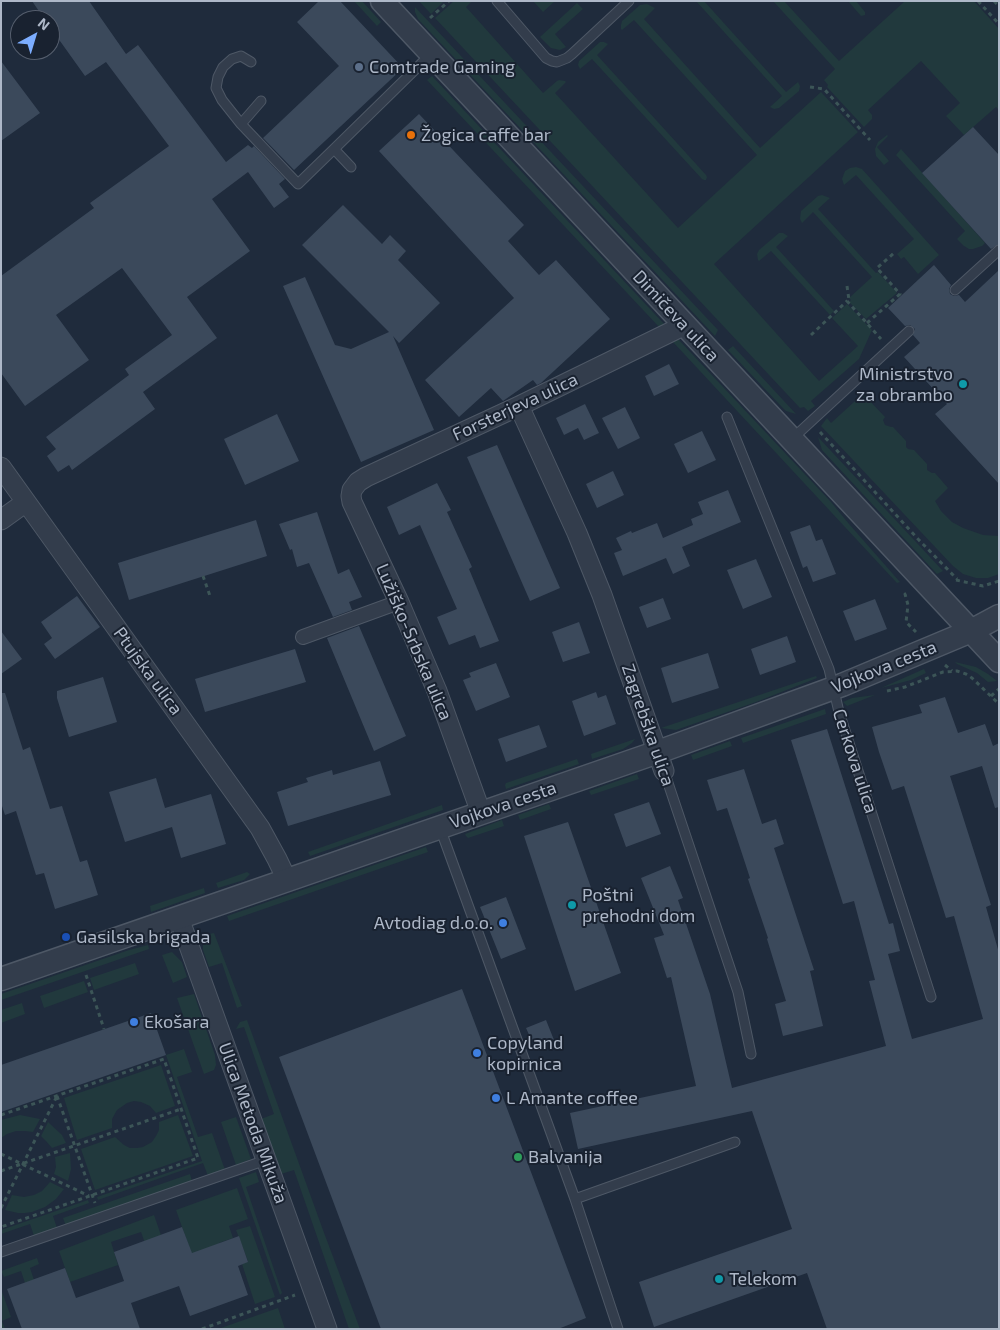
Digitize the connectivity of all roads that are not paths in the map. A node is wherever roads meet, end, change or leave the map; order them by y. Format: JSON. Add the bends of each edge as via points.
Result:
{"nodes":[{"id":1,"x":382,"y":1,"type":"edge"},
{"id":2,"x":497,"y":1,"type":"edge"},
{"id":3,"x":629,"y":1,"type":"edge"},
{"id":4,"x":431,"y":54,"type":"junction"},
{"id":5,"x":251,"y":62,"type":"dead end"},
{"id":6,"x":261,"y":101,"type":"dead end"},
{"id":7,"x":241,"y":124,"type":"junction"},
{"id":8,"x":334,"y":149,"type":"junction"},
{"id":9,"x":351,"y":167,"type":"dead end"},
{"id":10,"x":999,"y":250,"type":"edge"},
{"id":11,"x":955,"y":290,"type":"dead end"},
{"id":12,"x":685,"y":325,"type":"junction"},
{"id":13,"x":909,"y":331,"type":"dead end"},
{"id":14,"x":519,"y":406,"type":"junction"},
{"id":15,"x":728,"y":417,"type":"dead end"},
{"id":16,"x":791,"y":439,"type":"junction"},
{"id":17,"x":1,"y":467,"type":"edge"},
{"id":18,"x":366,"y":477,"type":"joint"},
{"id":19,"x":26,"y":502,"type":"junction"},
{"id":20,"x":1,"y":520,"type":"edge"},
{"id":21,"x":399,"y":602,"type":"junction"},
{"id":22,"x":999,"y":616,"type":"edge"},
{"id":23,"x":971,"y":631,"type":"junction"},
{"id":24,"x":303,"y":637,"type":"dead end"},
{"id":25,"x":999,"y":661,"type":"edge"},
{"id":26,"x":833,"y":688,"type":"junction"},
{"id":27,"x":661,"y":761,"type":"junction"},
{"id":28,"x":481,"y":813,"type":"junction"},
{"id":29,"x":440,"y":827,"type":"junction"},
{"id":30,"x":286,"y":880,"type":"junction"},
{"id":31,"x":179,"y":918,"type":"junction"},
{"id":32,"x":1,"y":980,"type":"edge"},
{"id":33,"x":931,"y":997,"type":"dead end"},
{"id":34,"x":751,"y":1054,"type":"dead end"},
{"id":35,"x":735,"y":1142,"type":"dead end"},
{"id":36,"x":266,"y":1160,"type":"junction"},
{"id":37,"x":575,"y":1199,"type":"junction"},
{"id":38,"x":1,"y":1252,"type":"edge"},
{"id":39,"x":327,"y":1329,"type":"edge"},
{"id":40,"x":618,"y":1329,"type":"edge"}],
"edges":[{"from":1,"to":4,"type":"street","name":"Dimičeva ulica"},
{"from":2,"to":3,"type":"lane","via":[[546,58],[557,62],[572,54]]},
{"from":4,"to":8,"type":"lane"},
{"from":4,"to":12,"type":"street","name":"Dimičeva ulica"},
{"from":5,"to":7,"type":"lane","via":[[241,56],[232,59],[223,67],[216,88]]},
{"from":6,"to":7,"type":"lane"},
{"from":7,"to":8,"type":"lane","via":[[298,184]]},
{"from":8,"to":9,"type":"lane"},
{"from":10,"to":11,"type":"lane"},
{"from":12,"to":14,"type":"street","name":"Forsterjeva ulica"},
{"from":12,"to":16,"type":"street","name":"Dimičeva ulica"},
{"from":13,"to":16,"type":"lane"},
{"from":14,"to":18,"type":"street","name":"Forsterjeva ulica"},
{"from":14,"to":27,"type":"street","name":"Zagrebška ulica","via":[[602,595]]},
{"from":15,"to":26,"type":"lane","name":"Cerkova ulica","via":[[827,664]]},
{"from":16,"to":23,"type":"street","name":"Dimičeva ulica"},
{"from":17,"to":19,"type":"street","name":"Ptujska ulica"},
{"from":18,"to":21,"type":"street","name":"Lužiško-Srbska ulica","via":[[352,490],[352,502]]},
{"from":19,"to":20,"type":"street"},
{"from":19,"to":30,"type":"street","name":"Ptujska ulica","via":[[260,828]]},
{"from":21,"to":24,"type":"street"},
{"from":21,"to":28,"type":"street","name":"Lužiško-Srbska ulica","via":[[437,692]]},
{"from":22,"to":23,"type":"street","name":"Vojkova cesta"},
{"from":23,"to":25,"type":"street","name":"Dimičeva ulica"},
{"from":23,"to":26,"type":"street","name":"Vojkova cesta"},
{"from":26,"to":27,"type":"street","name":"Vojkova cesta"},
{"from":26,"to":33,"type":"lane","name":"Cerkova ulica"},
{"from":27,"to":28,"type":"street","name":"Vojkova cesta"},
{"from":27,"to":34,"type":"lane","name":"Zagrebška ulica","via":[[738,992]]},
{"from":28,"to":29,"type":"street","name":"Vojkova cesta"},
{"from":29,"to":30,"type":"street","name":"Vojkova cesta"},
{"from":29,"to":37,"type":"lane"},
{"from":30,"to":31,"type":"street","name":"Vojkova cesta"},
{"from":31,"to":32,"type":"street","name":"Vojkova cesta"},
{"from":31,"to":36,"type":"street","name":"Ulica Metoda Mikuža"},
{"from":35,"to":37,"type":"lane"},
{"from":36,"to":38,"type":"lane"},
{"from":36,"to":39,"type":"street","name":"Ulica Metoda Mikuža"},
{"from":37,"to":40,"type":"lane"}]}
